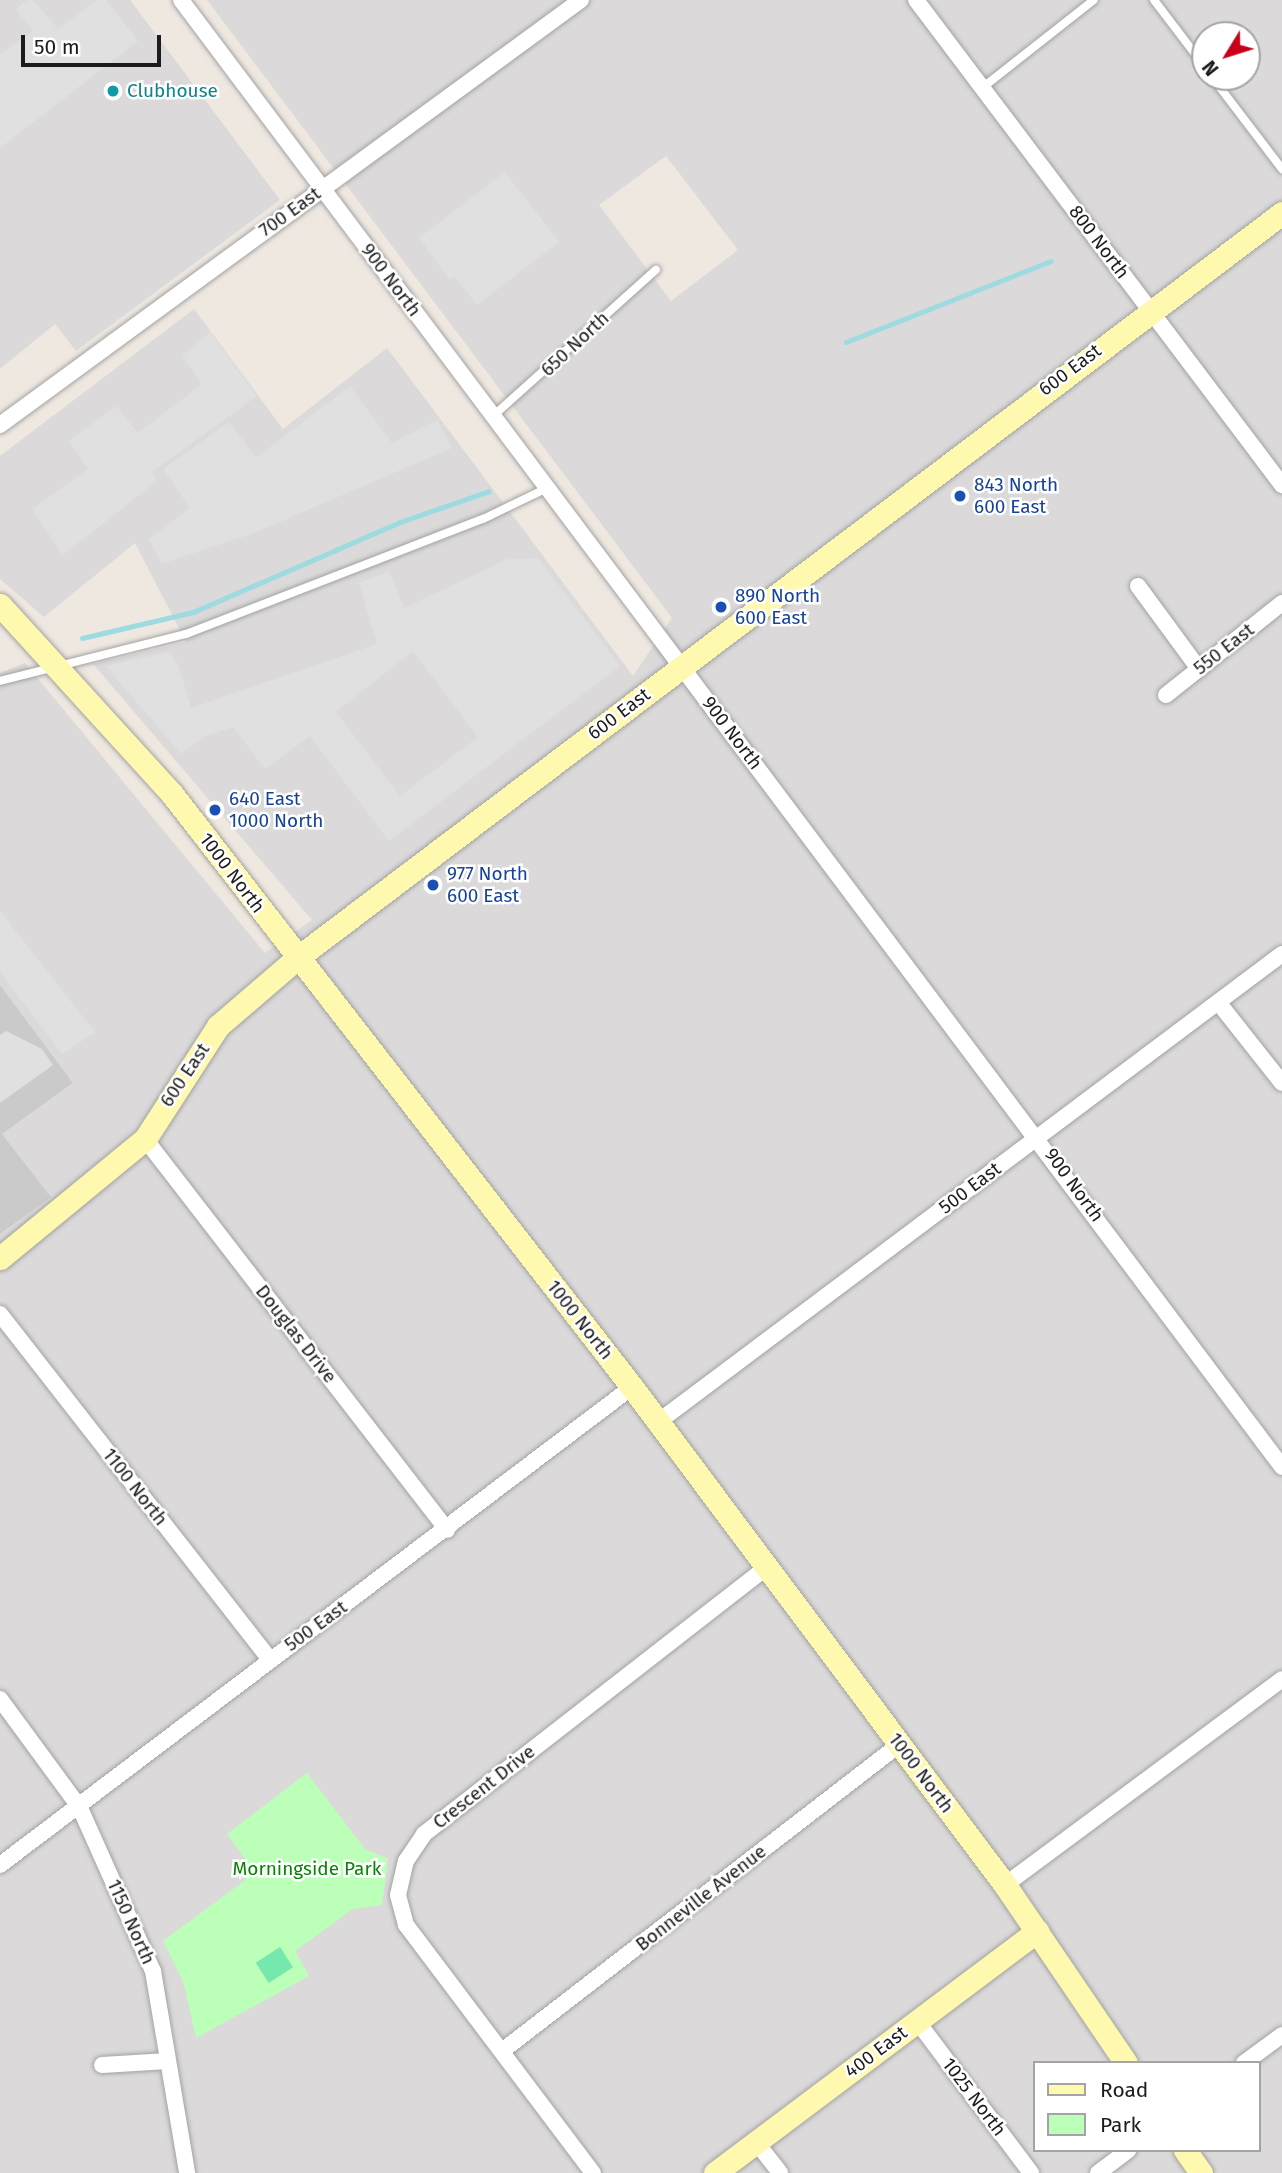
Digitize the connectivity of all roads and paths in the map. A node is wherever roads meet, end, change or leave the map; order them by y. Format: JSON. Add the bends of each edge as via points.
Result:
{"nodes":[{"id":1,"x":181,"y":0,"type":"edge"},
{"id":2,"x":581,"y":0,"type":"edge"},
{"id":3,"x":916,"y":0,"type":"edge"},
{"id":4,"x":1094,"y":0,"type":"edge"},
{"id":5,"x":1154,"y":0,"type":"edge"},
{"id":6,"x":1191,"y":49,"type":"edge"},
{"id":7,"x":982,"y":88,"type":"junction"},
{"id":8,"x":1223,"y":91,"type":"edge"},
{"id":9,"x":1282,"y":169,"type":"edge"},
{"id":10,"x":322,"y":189,"type":"junction"},
{"id":11,"x":1282,"y":213,"type":"edge"},
{"id":12,"x":656,"y":270,"type":"dead end"},
{"id":13,"x":1150,"y":310,"type":"junction"},
{"id":14,"x":493,"y":416,"type":"junction"},
{"id":15,"x":0,"y":425,"type":"edge"},
{"id":16,"x":1282,"y":485,"type":"edge"},
{"id":17,"x":547,"y":488,"type":"junction"},
{"id":18,"x":1138,"y":586,"type":"dead end"},
{"id":19,"x":1282,"y":603,"type":"edge"},
{"id":20,"x":4,"y":613,"type":"edge"},
{"id":21,"x":60,"y":666,"type":"junction"},
{"id":22,"x":681,"y":667,"type":"junction"},
{"id":23,"x":1199,"y":669,"type":"junction"},
{"id":24,"x":0,"y":681,"type":"edge"},
{"id":25,"x":1166,"y":695,"type":"dead end"},
{"id":26,"x":1282,"y":954,"type":"edge"},
{"id":27,"x":297,"y":958,"type":"junction"},
{"id":28,"x":1218,"y":1002,"type":"junction"},
{"id":29,"x":1282,"y":1083,"type":"edge"},
{"id":30,"x":1038,"y":1137,"type":"junction"},
{"id":31,"x":145,"y":1139,"type":"junction"},
{"id":32,"x":0,"y":1258,"type":"edge"},
{"id":33,"x":0,"y":1314,"type":"edge"},
{"id":34,"x":632,"y":1387,"type":"junction"},
{"id":35,"x":658,"y":1422,"type":"junction"},
{"id":36,"x":1282,"y":1467,"type":"edge"},
{"id":37,"x":447,"y":1530,"type":"junction"},
{"id":38,"x":767,"y":1567,"type":"junction"},
{"id":39,"x":270,"y":1660,"type":"junction"},
{"id":40,"x":1282,"y":1679,"type":"edge"},
{"id":41,"x":0,"y":1699,"type":"edge"},
{"id":42,"x":900,"y":1744,"type":"junction"},
{"id":43,"x":79,"y":1808,"type":"junction"},
{"id":44,"x":0,"y":1865,"type":"edge"},
{"id":45,"x":1005,"y":1885,"type":"junction"},
{"id":46,"x":1037,"y":1931,"type":"junction"},
{"id":47,"x":917,"y":2021,"type":"junction"},
{"id":48,"x":1282,"y":2035,"type":"edge"},
{"id":49,"x":502,"y":2051,"type":"junction"},
{"id":50,"x":168,"y":2061,"type":"junction"},
{"id":51,"x":1125,"y":2061,"type":"edge"},
{"id":52,"x":1247,"y":2061,"type":"edge"},
{"id":53,"x":102,"y":2064,"type":"dead end"},
{"id":54,"x":756,"y":2142,"type":"junction"},
{"id":55,"x":1125,"y":2152,"type":"edge"},
{"id":56,"x":1186,"y":2152,"type":"edge"},
{"id":57,"x":187,"y":2173,"type":"edge"},
{"id":58,"x":593,"y":2173,"type":"edge"},
{"id":59,"x":715,"y":2173,"type":"edge"},
{"id":60,"x":780,"y":2173,"type":"edge"},
{"id":61,"x":1031,"y":2173,"type":"edge"},
{"id":62,"x":1098,"y":2173,"type":"edge"},
{"id":63,"x":1201,"y":2173,"type":"edge"}],
"edges":[{"from":1,"to":10,"type":"street","name":"900 North"},
{"from":2,"to":10,"type":"street","name":"700 East"},
{"from":3,"to":7,"type":"street","name":"800 North"},
{"from":4,"to":7,"type":"lane"},
{"from":5,"to":6,"type":"lane"},
{"from":7,"to":13,"type":"street","name":"800 North"},
{"from":8,"to":9,"type":"lane"},
{"from":10,"to":14,"type":"street","name":"900 North"},
{"from":10,"to":15,"type":"street","name":"700 East"},
{"from":11,"to":13,"type":"street","name":"600 East"},
{"from":12,"to":14,"type":"lane","name":"650 North"},
{"from":13,"to":16,"type":"street","name":"800 North"},
{"from":13,"to":22,"type":"street","name":"600 East"},
{"from":14,"to":17,"type":"street","name":"900 North"},
{"from":17,"to":21,"type":"lane","via":[[483,519],[186,634]]},
{"from":17,"to":22,"type":"street","name":"900 North"},
{"from":18,"to":23,"type":"street"},
{"from":19,"to":23,"type":"street","name":"550 East"},
{"from":20,"to":21,"type":"street","name":"1000 North"},
{"from":21,"to":24,"type":"lane"},
{"from":21,"to":27,"type":"street","name":"1000 North","via":[[172,794]]},
{"from":22,"to":27,"type":"street","name":"600 East"},
{"from":22,"to":30,"type":"street","name":"900 North"},
{"from":23,"to":25,"type":"street","name":"550 East"},
{"from":26,"to":28,"type":"street","name":"500 East"},
{"from":27,"to":31,"type":"street","name":"600 East","via":[[218,1026]]},
{"from":27,"to":34,"type":"street","name":"1000 North"},
{"from":28,"to":29,"type":"street"},
{"from":28,"to":30,"type":"street","name":"500 East"},
{"from":30,"to":35,"type":"street","name":"500 East"},
{"from":30,"to":36,"type":"street","name":"900 North"},
{"from":31,"to":32,"type":"street","name":"600 East"},
{"from":31,"to":37,"type":"street","name":"Douglas Drive"},
{"from":33,"to":39,"type":"street","name":"1100 North"},
{"from":34,"to":35,"type":"street","name":"1000 North"},
{"from":34,"to":37,"type":"street","name":"500 East"},
{"from":35,"to":38,"type":"street","name":"1000 North"},
{"from":37,"to":39,"type":"street","name":"500 East"},
{"from":38,"to":42,"type":"street","name":"1000 North"},
{"from":38,"to":49,"type":"street","name":"Crescent Drive","via":[[424,1834],[406,1861],[398,1895],[406,1925]]},
{"from":39,"to":43,"type":"street","name":"500 East"},
{"from":40,"to":45,"type":"street"},
{"from":41,"to":43,"type":"street","name":"1150 North"},
{"from":42,"to":45,"type":"street","name":"1000 North"},
{"from":42,"to":49,"type":"street","name":"Bonneville Avenue"},
{"from":43,"to":44,"type":"street","name":"500 East"},
{"from":43,"to":50,"type":"street","name":"1150 North","via":[[153,1971]]},
{"from":45,"to":46,"type":"street","name":"1000 North"},
{"from":46,"to":47,"type":"street","name":"400 East"},
{"from":46,"to":51,"type":"street","name":"1000 North"},
{"from":47,"to":54,"type":"street","name":"400 East"},
{"from":47,"to":61,"type":"street","name":"1025 North"},
{"from":48,"to":52,"type":"street"},
{"from":49,"to":58,"type":"street","name":"Crescent Drive"},
{"from":50,"to":53,"type":"street"},
{"from":50,"to":57,"type":"street","name":"1150 North"},
{"from":54,"to":59,"type":"street","name":"400 East"},
{"from":54,"to":60,"type":"street"},
{"from":55,"to":62,"type":"street"},
{"from":56,"to":63,"type":"street"}]}
